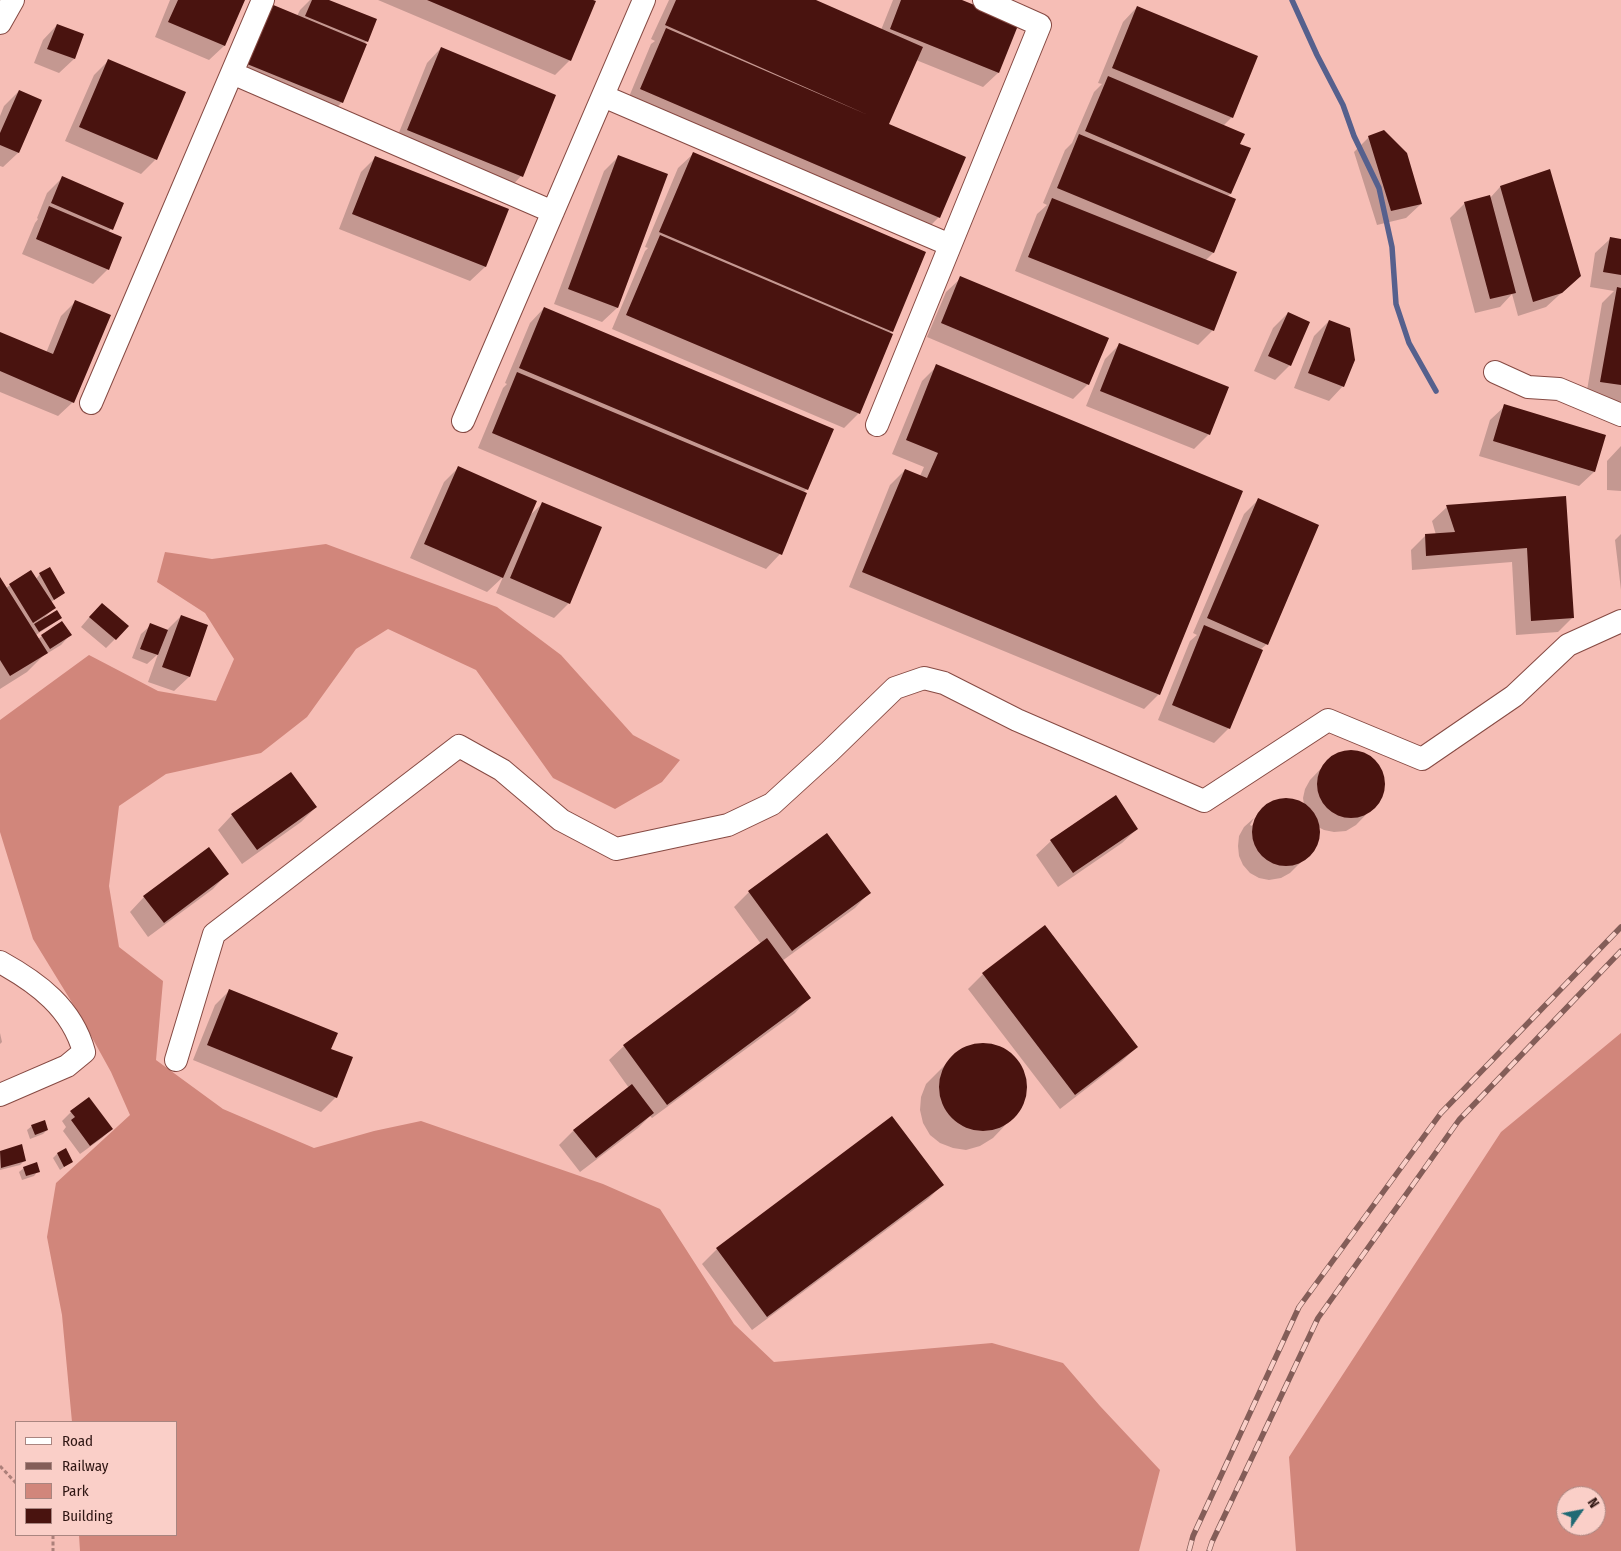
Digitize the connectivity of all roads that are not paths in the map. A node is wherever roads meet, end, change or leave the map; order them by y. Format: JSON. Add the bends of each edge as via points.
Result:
{"nodes":[{"id":1,"x":13,"y":0,"type":"edge"},
{"id":2,"x":263,"y":0,"type":"edge"},
{"id":3,"x":644,"y":0,"type":"edge"},
{"id":4,"x":984,"y":0,"type":"edge"},
{"id":5,"x":0,"y":23,"type":"edge"},
{"id":6,"x":232,"y":73,"type":"junction"},
{"id":7,"x":603,"y":96,"type":"junction"},
{"id":8,"x":554,"y":212,"type":"junction"},
{"id":9,"x":950,"y":245,"type":"junction"},
{"id":10,"x":1495,"y":372,"type":"dead end"},
{"id":11,"x":91,"y":403,"type":"dead end"},
{"id":12,"x":1621,"y":415,"type":"edge"},
{"id":13,"x":464,"y":421,"type":"dead end"},
{"id":14,"x":877,"y":424,"type":"dead end"},
{"id":15,"x":1621,"y":621,"type":"edge"},
{"id":16,"x":0,"y":962,"type":"edge"},
{"id":17,"x":176,"y":1060,"type":"dead end"},
{"id":18,"x":0,"y":1095,"type":"edge"}],
"edges":[{"from":1,"to":5,"type":"street"},
{"from":2,"to":6,"type":"street"},
{"from":3,"to":7,"type":"street"},
{"from":4,"to":9,"type":"street","via":[[1040,25]]},
{"from":6,"to":8,"type":"street"},
{"from":6,"to":11,"type":"street"},
{"from":7,"to":8,"type":"street"},
{"from":7,"to":9,"type":"street"},
{"from":8,"to":13,"type":"street"},
{"from":9,"to":14,"type":"street"},
{"from":10,"to":12,"type":"street","via":[[1528,387],[1560,389]]},
{"from":15,"to":17,"type":"street","via":[[1568,645],[1514,696],[1422,759],[1328,720],[1204,801],[1017,720],[944,683],[924,678],[895,688],[772,804],[728,825],[616,850],[561,820],[502,770],[459,746],[214,934]]},
{"from":16,"to":18,"type":"street","via":[[54,999],[80,1038],[84,1052],[68,1066]]}]}
